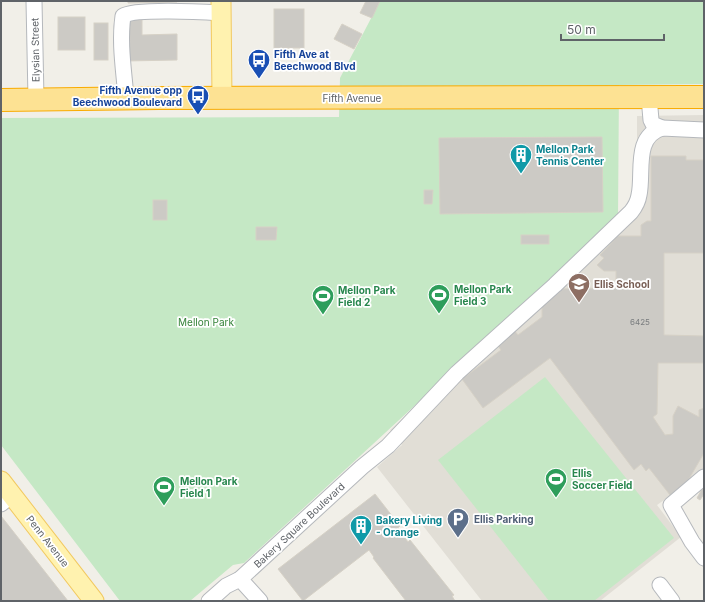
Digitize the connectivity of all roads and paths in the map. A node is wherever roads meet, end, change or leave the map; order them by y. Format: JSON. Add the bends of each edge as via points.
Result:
{"nodes":[{"id":1,"x":34,"y":1,"type":"edge"},
{"id":2,"x":221,"y":7,"type":"edge"},
{"id":3,"x":649,"y":97,"type":"junction"},
{"id":4,"x":704,"y":97,"type":"edge"},
{"id":5,"x":126,"y":98,"type":"junction"},
{"id":6,"x":222,"y":98,"type":"junction"},
{"id":7,"x":36,"y":99,"type":"junction"},
{"id":8,"x":1,"y":100,"type":"edge"},
{"id":9,"x":662,"y":128,"type":"junction"},
{"id":10,"x":704,"y":130,"type":"edge"},
{"id":11,"x":704,"y":477,"type":"edge"},
{"id":12,"x":5,"y":493,"type":"edge"},
{"id":13,"x":704,"y":558,"type":"edge"},
{"id":14,"x":240,"y":579,"type":"junction"},
{"id":15,"x":660,"y":585,"type":"dead end"},
{"id":16,"x":94,"y":601,"type":"edge"},
{"id":17,"x":209,"y":601,"type":"edge"},
{"id":18,"x":260,"y":601,"type":"edge"},
{"id":19,"x":672,"y":601,"type":"edge"}],
"edges":[{"from":1,"to":7,"type":"street","name":"Elysian Street"},
{"from":2,"to":5,"type":"street","via":[[127,13],[122,26]]},
{"from":2,"to":6,"type":"main road"},
{"from":3,"to":4,"type":"highway","name":"Fifth Avenue"},
{"from":3,"to":6,"type":"highway","name":"Fifth Avenue"},
{"from":3,"to":9,"type":"street","via":[[650,120]]},
{"from":5,"to":6,"type":"highway","name":"Fifth Avenue"},
{"from":5,"to":7,"type":"highway","name":"Fifth Avenue"},
{"from":7,"to":8,"type":"highway","name":"Fifth Avenue"},
{"from":9,"to":10,"type":"street"},
{"from":9,"to":14,"type":"street","name":"Bakery Square Boulevard","via":[[650,134],[643,149],[640,194],[631,212],[555,286],[457,373],[388,446],[362,466]]},
{"from":11,"to":13,"type":"street","via":[[671,505]]},
{"from":12,"to":16,"type":"main road","name":"Penn Avenue"},
{"from":14,"to":17,"type":"street","name":"Bakery Square Boulevard","via":[[226,586]]},
{"from":14,"to":18,"type":"street"},
{"from":15,"to":19,"type":"street"}]}
